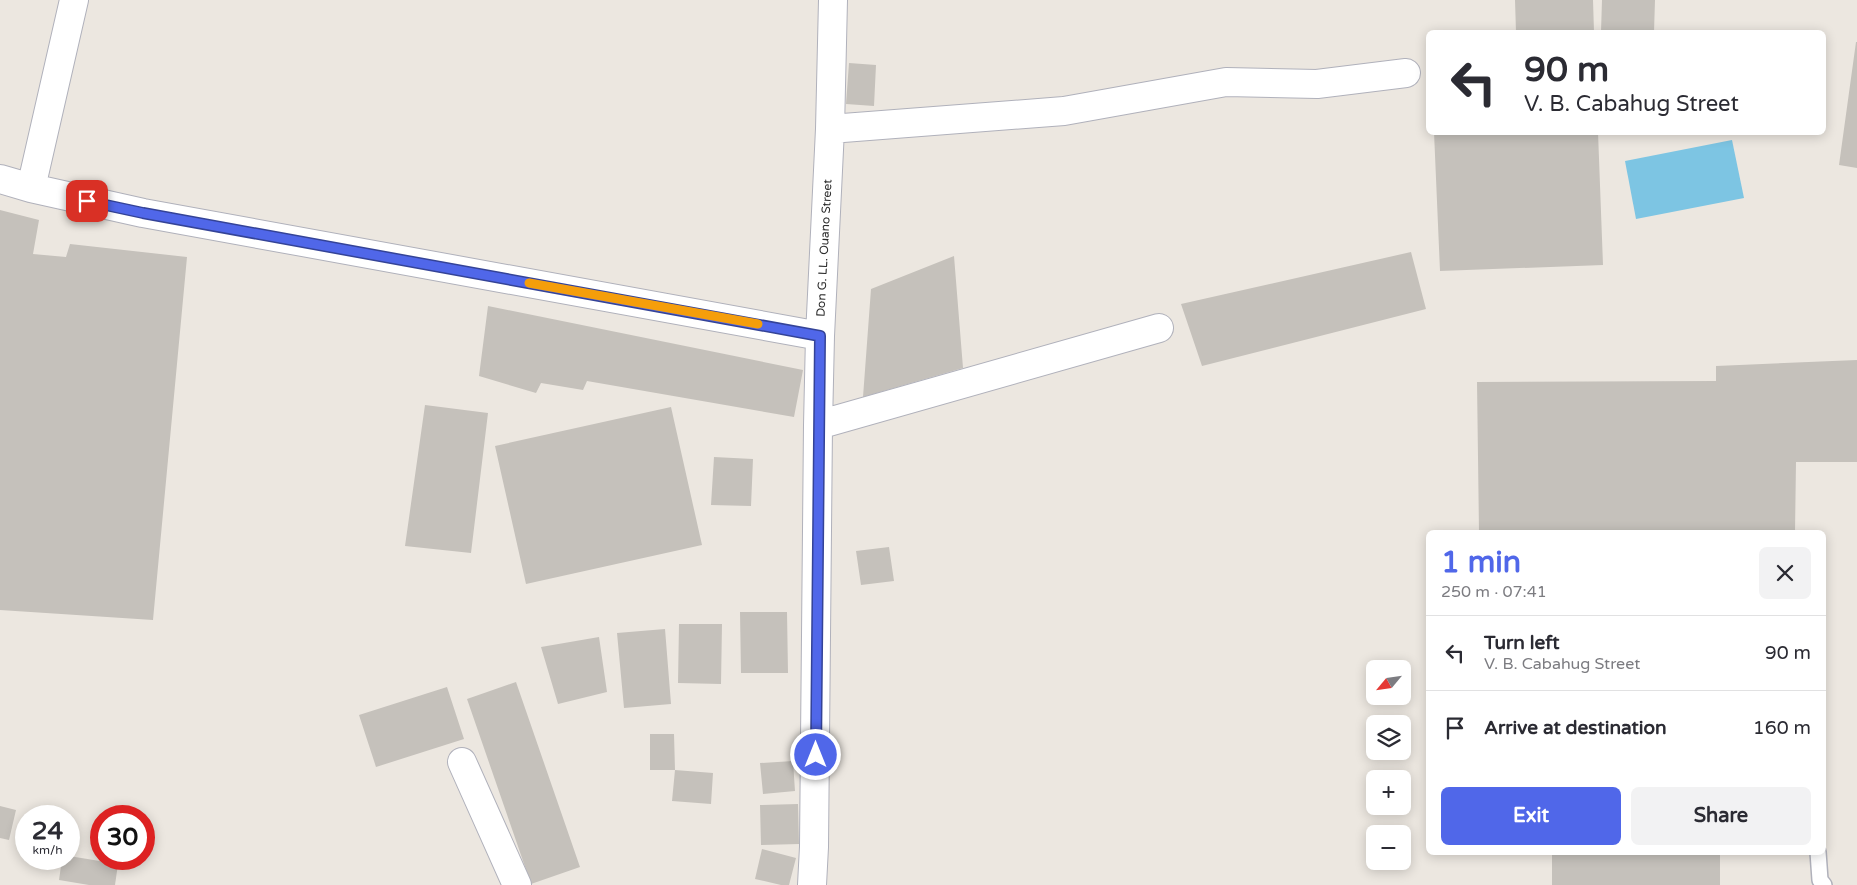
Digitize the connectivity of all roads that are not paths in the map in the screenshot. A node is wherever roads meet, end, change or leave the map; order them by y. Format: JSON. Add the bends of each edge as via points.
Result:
{"nodes":[{"id":1,"x":74,"y":0,"type":"edge"},
{"id":2,"x":833,"y":0,"type":"edge"},
{"id":3,"x":1406,"y":73,"type":"dead end"},
{"id":4,"x":830,"y":129,"type":"junction"},
{"id":5,"x":0,"y":179,"type":"edge"},
{"id":6,"x":31,"y":188,"type":"junction"},
{"id":7,"x":1159,"y":328,"type":"dead end"},
{"id":8,"x":820,"y":336,"type":"junction"},
{"id":9,"x":818,"y":425,"type":"junction"},
{"id":10,"x":462,"y":762,"type":"dead end"},
{"id":11,"x":1818,"y":855,"type":"edge"},
{"id":12,"x":517,"y":885,"type":"edge"},
{"id":13,"x":812,"y":885,"type":"edge"},
{"id":14,"x":1824,"y":885,"type":"edge"}],
"edges":[{"from":1,"to":6,"type":"street"},
{"from":2,"to":4,"type":"street","name":"Don G. LL. Ouano Street"},
{"from":3,"to":4,"type":"street","via":[[1317,84],[1226,82],[1064,111]]},
{"from":4,"to":8,"type":"street","name":"Don G. LL. Ouano Street"},
{"from":5,"to":6,"type":"street"},
{"from":6,"to":8,"type":"street","via":[[143,213]]},
{"from":7,"to":9,"type":"street"},
{"from":8,"to":9,"type":"street","name":"Don G. LL. Ouano Street"},
{"from":9,"to":13,"type":"street","name":"Don G. LL. Ouano Street"},
{"from":10,"to":12,"type":"street"},
{"from":11,"to":14,"type":"lane","via":[[1820,880]]}]}
